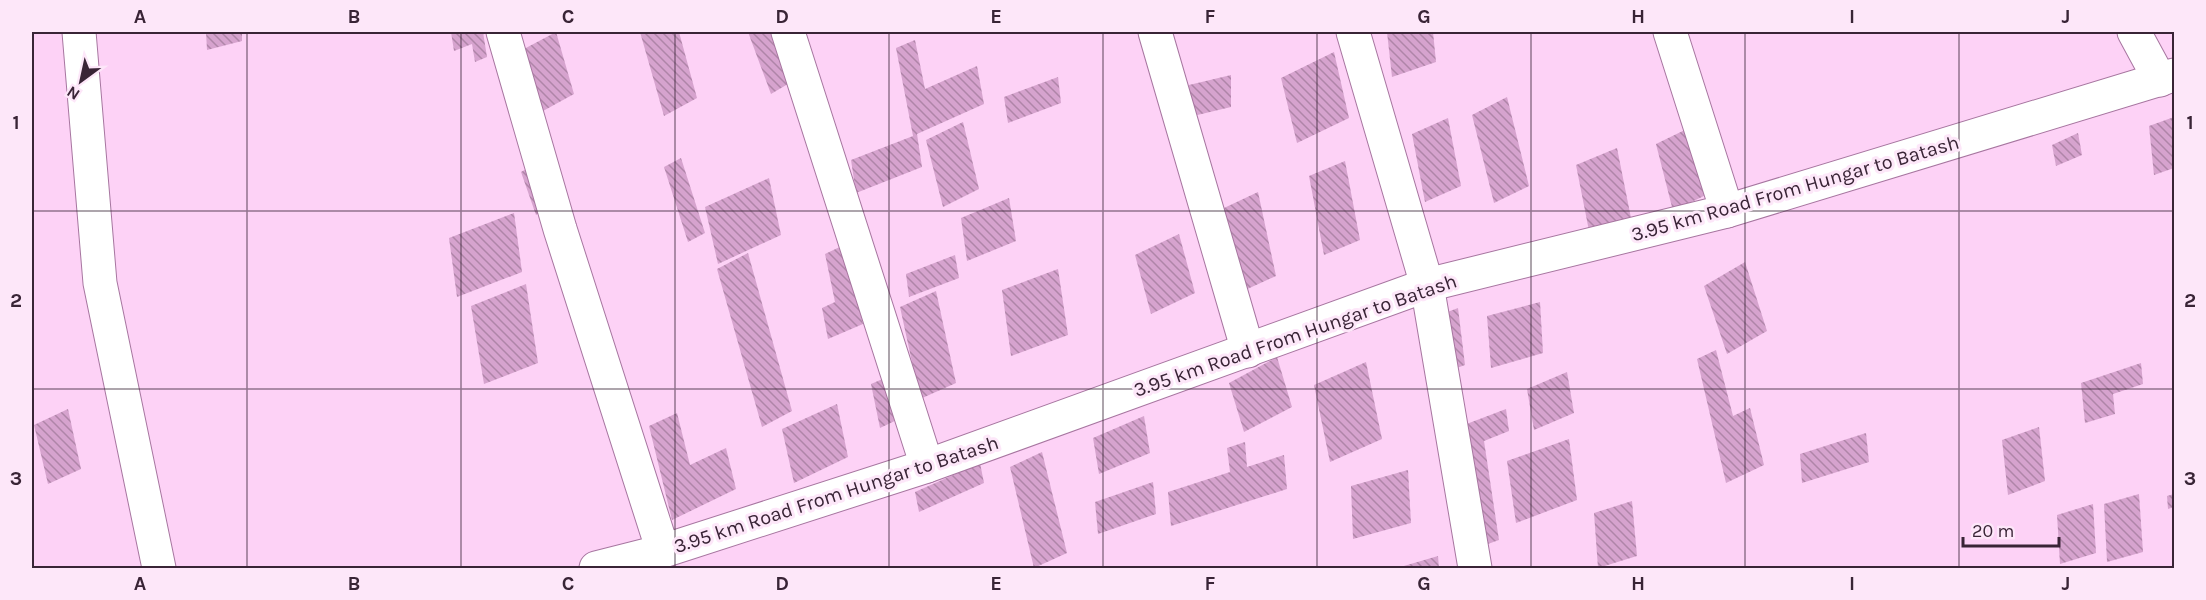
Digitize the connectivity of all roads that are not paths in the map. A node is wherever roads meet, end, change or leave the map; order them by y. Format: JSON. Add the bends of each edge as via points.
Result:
{"nodes":[{"id":1,"x":79,"y":32,"type":"edge"},
{"id":2,"x":503,"y":32,"type":"edge"},
{"id":3,"x":788,"y":32,"type":"edge"},
{"id":4,"x":1155,"y":32,"type":"edge"},
{"id":5,"x":1353,"y":32,"type":"edge"},
{"id":6,"x":1670,"y":32,"type":"edge"},
{"id":7,"x":2134,"y":32,"type":"edge"},
{"id":8,"x":2167,"y":78,"type":"edge"},
{"id":9,"x":1727,"y":211,"type":"junction"},
{"id":10,"x":1427,"y":285,"type":"junction"},
{"id":11,"x":1248,"y":351,"type":"junction"},
{"id":12,"x":927,"y":466,"type":"junction"},
{"id":13,"x":663,"y":551,"type":"junction"},
{"id":14,"x":159,"y":568,"type":"edge"},
{"id":15,"x":596,"y":568,"type":"edge"},
{"id":16,"x":1475,"y":568,"type":"edge"}],
"edges":[{"from":1,"to":14,"type":"street","via":[[100,283]]},
{"from":2,"to":13,"type":"street","via":[[563,240]]},
{"from":3,"to":12,"type":"street"},
{"from":4,"to":11,"type":"street"},
{"from":5,"to":10,"type":"street"},
{"from":6,"to":9,"type":"street"},
{"from":7,"to":8,"type":"street"},
{"from":8,"to":9,"type":"street","name":"3.95 km Road From Hungar to Batash"},
{"from":9,"to":10,"type":"street","name":"3.95 km Road From Hungar to Batash"},
{"from":10,"to":11,"type":"street","name":"3.95 km Road From Hungar to Batash"},
{"from":10,"to":16,"type":"street"},
{"from":11,"to":12,"type":"street","name":"3.95 km Road From Hungar to Batash"},
{"from":12,"to":13,"type":"street","name":"3.95 km Road From Hungar to Batash"},
{"from":13,"to":15,"type":"street","name":"3.95 km Road From Hungar to Batash"}]}
